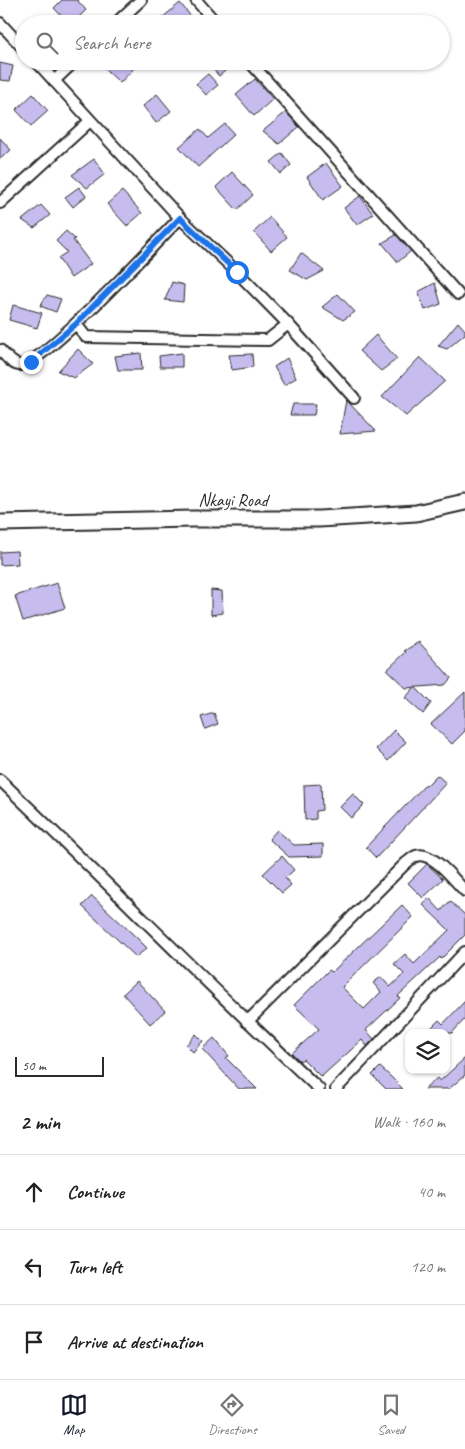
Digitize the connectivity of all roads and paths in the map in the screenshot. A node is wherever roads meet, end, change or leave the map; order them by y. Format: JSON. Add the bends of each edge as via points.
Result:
{"nodes":[{"id":1,"x":141,"y":0,"type":"edge"},
{"id":2,"x":196,"y":0,"type":"edge"},
{"id":3,"x":125,"y":15,"type":"edge"},
{"id":4,"x":209,"y":15,"type":"edge"},
{"id":5,"x":0,"y":23,"type":"edge"},
{"id":6,"x":15,"y":39,"type":"edge"},
{"id":7,"x":44,"y":70,"type":"edge"},
{"id":8,"x":66,"y":70,"type":"edge"},
{"id":9,"x":257,"y":70,"type":"edge"},
{"id":10,"x":54,"y":81,"type":"junction"},
{"id":11,"x":90,"y":121,"type":"junction"},
{"id":12,"x":0,"y":203,"type":"edge"},
{"id":13,"x":180,"y":218,"type":"junction"},
{"id":14,"x":458,"y":294,"type":"dead end"},
{"id":15,"x":76,"y":324,"type":"junction"},
{"id":16,"x":288,"y":324,"type":"junction"},
{"id":17,"x":0,"y":350,"type":"edge"},
{"id":18,"x":354,"y":398,"type":"dead end"},
{"id":19,"x":465,"y":502,"type":"edge"},
{"id":20,"x":0,"y":523,"type":"edge"},
{"id":21,"x":0,"y":780,"type":"edge"},
{"id":22,"x":465,"y":891,"type":"edge"},
{"id":23,"x":465,"y":952,"type":"edge"},
{"id":24,"x":247,"y":1022,"type":"junction"},
{"id":25,"x":319,"y":1089,"type":"edge"},
{"id":26,"x":336,"y":1089,"type":"edge"}],
"edges":[{"from":1,"to":3,"type":"street"},
{"from":2,"to":4,"type":"street"},
{"from":5,"to":6,"type":"street"},
{"from":7,"to":10,"type":"street"},
{"from":8,"to":10,"type":"street"},
{"from":9,"to":14,"type":"street"},
{"from":10,"to":11,"type":"street"},
{"from":11,"to":12,"type":"street"},
{"from":11,"to":13,"type":"street"},
{"from":13,"to":15,"type":"street"},
{"from":13,"to":16,"type":"street"},
{"from":15,"to":16,"type":"street","via":[[86,337],[268,340]]},
{"from":15,"to":17,"type":"street","via":[[31,362],[13,363]]},
{"from":16,"to":18,"type":"street"},
{"from":19,"to":20,"type":"main road","name":"Nkayi Road","via":[[416,513],[319,519]]},
{"from":21,"to":24,"type":"street"},
{"from":22,"to":24,"type":"street","via":[[436,861],[416,856]]},
{"from":23,"to":26,"type":"street"},
{"from":24,"to":25,"type":"street"}]}
